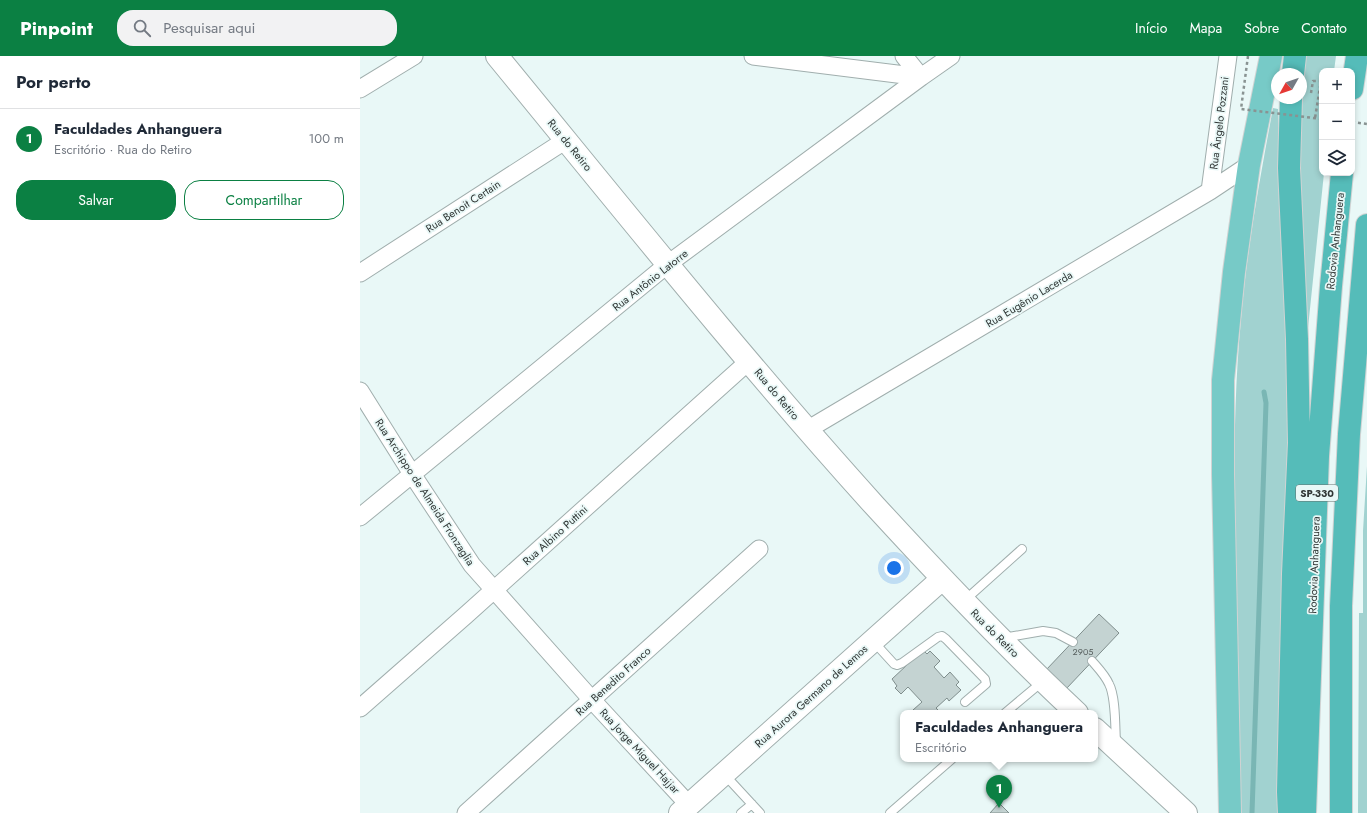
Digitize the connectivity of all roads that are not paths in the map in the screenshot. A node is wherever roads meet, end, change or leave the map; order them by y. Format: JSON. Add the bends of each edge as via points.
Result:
{"nodes":[{"id":1,"x":414,"y":56,"type":"edge"},
{"id":2,"x":497,"y":56,"type":"edge"},
{"id":3,"x":753,"y":56,"type":"edge"},
{"id":4,"x":904,"y":56,"type":"edge"},
{"id":5,"x":951,"y":56,"type":"edge"},
{"id":6,"x":1228,"y":56,"type":"edge"},
{"id":7,"x":1271,"y":56,"type":"edge"},
{"id":8,"x":1295,"y":56,"type":"edge"},
{"id":9,"x":1357,"y":56,"type":"edge"},
{"id":10,"x":1294,"y":68,"type":"edge"},
{"id":11,"x":1355,"y":69,"type":"edge"},
{"id":12,"x":921,"y":77,"type":"junction"},
{"id":13,"x":360,"y":90,"type":"edge"},
{"id":14,"x":1291,"y":104,"type":"edge"},
{"id":15,"x":566,"y":140,"type":"junction"},
{"id":16,"x":1249,"y":165,"type":"junction"},
{"id":17,"x":1342,"y":176,"type":"edge"},
{"id":18,"x":1210,"y":190,"type":"junction"},
{"id":19,"x":1367,"y":225,"type":"edge"},
{"id":20,"x":668,"y":264,"type":"junction"},
{"id":21,"x":360,"y":273,"type":"edge"},
{"id":22,"x":749,"y":361,"type":"junction"},
{"id":23,"x":360,"y":391,"type":"edge"},
{"id":24,"x":807,"y":430,"type":"junction"},
{"id":25,"x":412,"y":474,"type":"junction"},
{"id":26,"x":360,"y":517,"type":"edge"},
{"id":27,"x":759,"y":549,"type":"dead end"},
{"id":28,"x":1022,"y":549,"type":"dead end"},
{"id":29,"x":942,"y":579,"type":"junction"},
{"id":30,"x":494,"y":590,"type":"junction"},
{"id":31,"x":964,"y":602,"type":"junction"},
{"id":32,"x":1000,"y":638,"type":"junction"},
{"id":33,"x":873,"y":640,"type":"junction"},
{"id":34,"x":1073,"y":642,"type":"dead end"},
{"id":35,"x":1092,"y":661,"type":"dead end"},
{"id":36,"x":1043,"y":681,"type":"junction"},
{"id":37,"x":592,"y":700,"type":"junction"},
{"id":38,"x":966,"y":702,"type":"dead end"},
{"id":39,"x":360,"y":708,"type":"edge"},
{"id":40,"x":1009,"y":710,"type":"edge"},
{"id":41,"x":1075,"y":710,"type":"edge"},
{"id":42,"x":1098,"y":732,"type":"edge"},
{"id":43,"x":1117,"y":749,"type":"junction"},
{"id":44,"x":949,"y":762,"type":"edge"},
{"id":45,"x":724,"y":774,"type":"junction"},
{"id":46,"x":752,"y":804,"type":"junction"},
{"id":47,"x":685,"y":809,"type":"edge"},
{"id":48,"x":466,"y":813,"type":"edge"},
{"id":49,"x":741,"y":813,"type":"edge"},
{"id":50,"x":760,"y":813,"type":"edge"},
{"id":51,"x":890,"y":813,"type":"edge"},
{"id":52,"x":1186,"y":813,"type":"edge"},
{"id":53,"x":1230,"y":813,"type":"edge"},
{"id":54,"x":1289,"y":813,"type":"edge"},
{"id":55,"x":1304,"y":813,"type":"edge"},
{"id":56,"x":1341,"y":813,"type":"edge"}],
"edges":[{"from":1,"to":13,"type":"street"},
{"from":2,"to":15,"type":"main road","name":"Rua do Retiro"},
{"from":3,"to":12,"type":"street"},
{"from":4,"to":12,"type":"street"},
{"from":5,"to":12,"type":"street","name":"Rua Antônio Latorre"},
{"from":6,"to":18,"type":"street","name":"Rua Ângelo Pozzani"},
{"from":7,"to":16,"type":"highway"},
{"from":8,"to":10,"type":"highway"},
{"from":9,"to":11,"type":"highway"},
{"from":12,"to":20,"type":"street","name":"Rua Antônio Latorre"},
{"from":14,"to":54,"type":"highway","via":[[1289,168],[1299,443],[1292,605]]},
{"from":15,"to":20,"type":"main road","name":"Rua do Retiro"},
{"from":15,"to":21,"type":"street","name":"Rua Benoit Certain"},
{"from":16,"to":18,"type":"street","name":"Rua Eugênio Lacerda"},
{"from":16,"to":53,"type":"highway","via":[[1234,272],[1223,380]]},
{"from":17,"to":55,"type":"highway","name":"Rodovia Anhanguera","number":"SP-330","via":[[1330,286],[1318,456]]},
{"from":18,"to":24,"type":"street","name":"Rua Eugênio Lacerda"},
{"from":19,"to":56,"type":"highway","number":"SP-330","via":[[1349,434],[1341,606]]},
{"from":20,"to":22,"type":"main road","name":"Rua do Retiro"},
{"from":20,"to":25,"type":"street","name":"Rua Antônio Latorre"},
{"from":22,"to":24,"type":"main road","name":"Rua do Retiro"},
{"from":22,"to":30,"type":"street","name":"Rua Albino Puttini"},
{"from":23,"to":25,"type":"street","name":"Rua Archippo de Almeida Fronzaglia"},
{"from":24,"to":29,"type":"main road","name":"Rua do Retiro"},
{"from":25,"to":26,"type":"street","name":"Rua Antônio Latorre"},
{"from":25,"to":30,"type":"street","name":"Rua Archippo de Almeida Fronzaglia","via":[[472,564]]},
{"from":27,"to":37,"type":"street","name":"Rua Benedito Franco"},
{"from":28,"to":31,"type":"lane"},
{"from":29,"to":31,"type":"main road","name":"Rua do Retiro"},
{"from":29,"to":33,"type":"main road","name":"Rua Aurora Germano de Lemos"},
{"from":30,"to":37,"type":"street","name":"Rua Jorge Miguel Hajjar"},
{"from":30,"to":39,"type":"street","name":"Rua Albino Puttini"},
{"from":31,"to":32,"type":"main road","name":"Rua do Retiro"},
{"from":32,"to":34,"type":"lane","via":[[1043,631],[1056,633]]},
{"from":32,"to":36,"type":"main road","name":"Rua do Retiro"},
{"from":33,"to":38,"type":"lane","via":[[897,665],[942,636],[985,679],[986,684]]},
{"from":33,"to":45,"type":"main road","name":"Rua Aurora Germano de Lemos"},
{"from":35,"to":43,"type":"lane","via":[[1106,678],[1113,694]]},
{"from":36,"to":40,"type":"lane"},
{"from":36,"to":41,"type":"main road","name":"Rua do Retiro"},
{"from":37,"to":47,"type":"street","name":"Rua Jorge Miguel Hajjar"},
{"from":37,"to":48,"type":"street","name":"Rua Benedito Franco"},
{"from":42,"to":43,"type":"main road"},
{"from":43,"to":52,"type":"main road"},
{"from":44,"to":51,"type":"lane"},
{"from":45,"to":46,"type":"lane"},
{"from":45,"to":47,"type":"main road","name":"Rua Aurora Germano de Lemos"},
{"from":46,"to":49,"type":"lane"},
{"from":46,"to":50,"type":"lane"}]}
